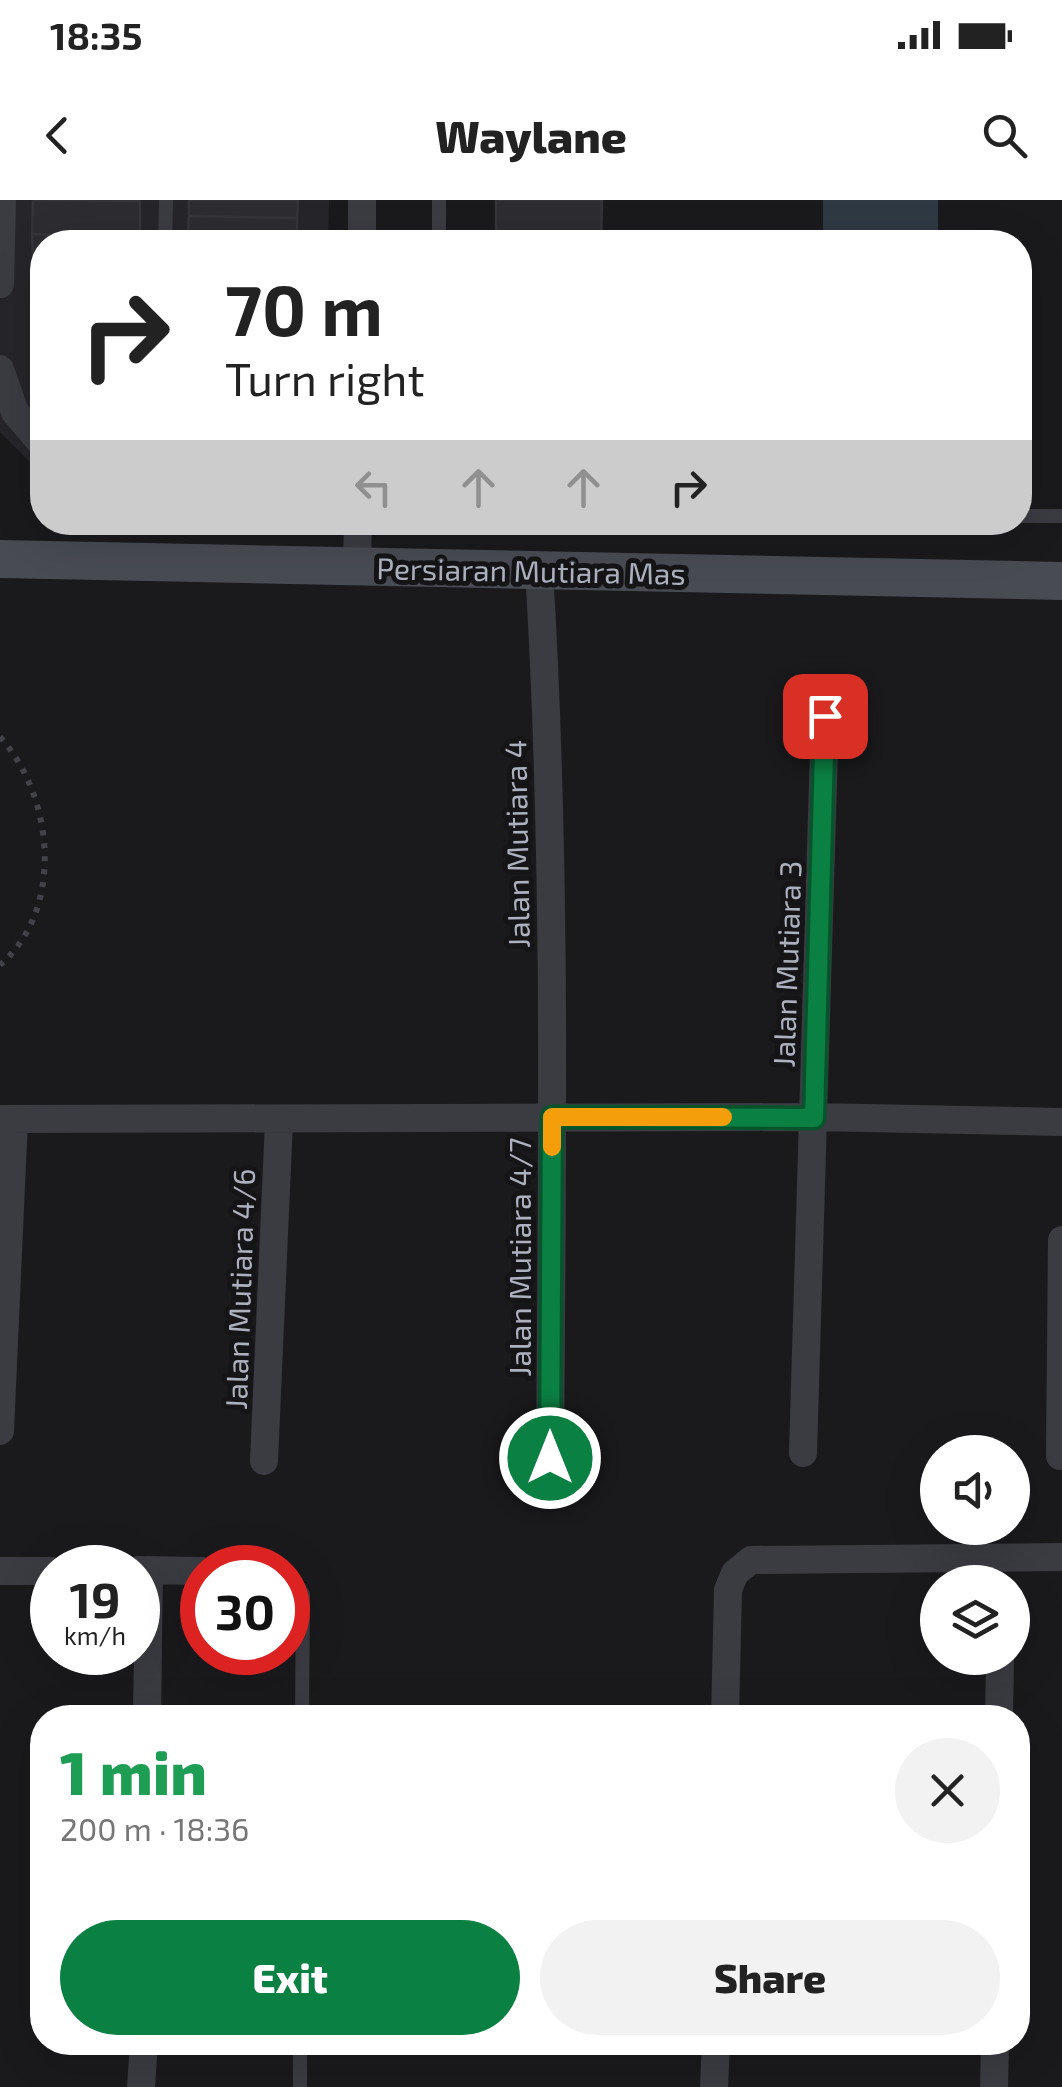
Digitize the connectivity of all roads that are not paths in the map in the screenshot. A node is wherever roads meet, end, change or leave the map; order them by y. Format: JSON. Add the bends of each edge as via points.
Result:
{"nodes":[{"id":1,"x":2,"y":200,"type":"edge"},
{"id":2,"x":166,"y":200,"type":"edge"},
{"id":3,"x":362,"y":200,"type":"edge"},
{"id":4,"x":440,"y":200,"type":"edge"},
{"id":5,"x":165,"y":230,"type":"edge"},
{"id":6,"x":362,"y":230,"type":"edge"},
{"id":7,"x":440,"y":230,"type":"edge"},
{"id":8,"x":0,"y":284,"type":"edge"},
{"id":9,"x":0,"y":369,"type":"edge"},
{"id":10,"x":30,"y":430,"type":"edge"},
{"id":11,"x":1032,"y":516,"type":"edge"},
{"id":12,"x":1062,"y":516,"type":"edge"},
{"id":13,"x":358,"y":535,"type":"edge"},
{"id":14,"x":0,"y":558,"type":"edge"},
{"id":15,"x":357,"y":566,"type":"junction"},
{"id":16,"x":539,"y":570,"type":"junction"},
{"id":17,"x":1062,"y":581,"type":"edge"},
{"id":18,"x":825,"y":716,"type":"dead end"},
{"id":19,"x":552,"y":1117,"type":"junction"},
{"id":20,"x":814,"y":1118,"type":"junction"},
{"id":21,"x":7,"y":1119,"type":"edge"},
{"id":22,"x":279,"y":1121,"type":"junction"},
{"id":23,"x":1062,"y":1122,"type":"edge"},
{"id":24,"x":1062,"y":1240,"type":"edge"},
{"id":25,"x":0,"y":1431,"type":"edge"},
{"id":26,"x":803,"y":1453,"type":"dead end"},
{"id":27,"x":1060,"y":1456,"type":"edge"},
{"id":28,"x":550,"y":1458,"type":"dead end"},
{"id":29,"x":264,"y":1460,"type":"dead end"},
{"id":30,"x":1062,"y":1556,"type":"edge"},
{"id":31,"x":1023,"y":1565,"type":"edge"},
{"id":32,"x":920,"y":1566,"type":"edge"},
{"id":33,"x":0,"y":1571,"type":"edge"},
{"id":34,"x":30,"y":1571,"type":"edge"},
{"id":35,"x":146,"y":1675,"type":"edge"},
{"id":36,"x":302,"y":1675,"type":"edge"},
{"id":37,"x":1000,"y":1675,"type":"edge"},
{"id":38,"x":147,"y":1705,"type":"edge"},
{"id":39,"x":302,"y":1705,"type":"edge"},
{"id":40,"x":725,"y":1705,"type":"edge"},
{"id":41,"x":999,"y":1705,"type":"edge"},
{"id":42,"x":143,"y":2055,"type":"edge"},
{"id":43,"x":300,"y":2055,"type":"edge"},
{"id":44,"x":715,"y":2055,"type":"edge"},
{"id":45,"x":995,"y":2055,"type":"edge"},
{"id":46,"x":141,"y":2087,"type":"edge"},
{"id":47,"x":300,"y":2087,"type":"edge"},
{"id":48,"x":714,"y":2087,"type":"edge"},
{"id":49,"x":994,"y":2087,"type":"edge"}],
"edges":[{"from":1,"to":8,"type":"street"},
{"from":2,"to":5,"type":"lane"},
{"from":3,"to":6,"type":"street"},
{"from":4,"to":7,"type":"lane"},
{"from":9,"to":10,"type":"street","via":[[15,412]]},
{"from":11,"to":12,"type":"lane"},
{"from":13,"to":15,"type":"street"},
{"from":14,"to":15,"type":"street","name":"Persiaran Mutiara Mas"},
{"from":15,"to":16,"type":"street","name":"Persiaran Mutiara Mas"},
{"from":16,"to":17,"type":"street","name":"Persiaran Mutiara Mas"},
{"from":16,"to":19,"type":"street","name":"Jalan Mutiara 4"},
{"from":18,"to":20,"type":"street","name":"Jalan Mutiara 3"},
{"from":19,"to":20,"type":"street"},
{"from":19,"to":22,"type":"street"},
{"from":19,"to":28,"type":"street","name":"Jalan Mutiara 4/7"},
{"from":20,"to":23,"type":"street"},
{"from":20,"to":26,"type":"street","name":"Jalan Mutiara 3"},
{"from":21,"to":22,"type":"street"},
{"from":21,"to":25,"type":"street"},
{"from":22,"to":29,"type":"street","name":"Jalan Mutiara 4/6"},
{"from":24,"to":27,"type":"street"},
{"from":30,"to":31,"type":"street"},
{"from":32,"to":40,"type":"street","via":[[752,1560],[735,1573],[728,1590]]},
{"from":33,"to":34,"type":"street"},
{"from":35,"to":38,"type":"street"},
{"from":36,"to":39,"type":"lane"},
{"from":37,"to":41,"type":"street"},
{"from":42,"to":46,"type":"street"},
{"from":43,"to":47,"type":"lane"},
{"from":44,"to":48,"type":"street"},
{"from":45,"to":49,"type":"street"}]}
